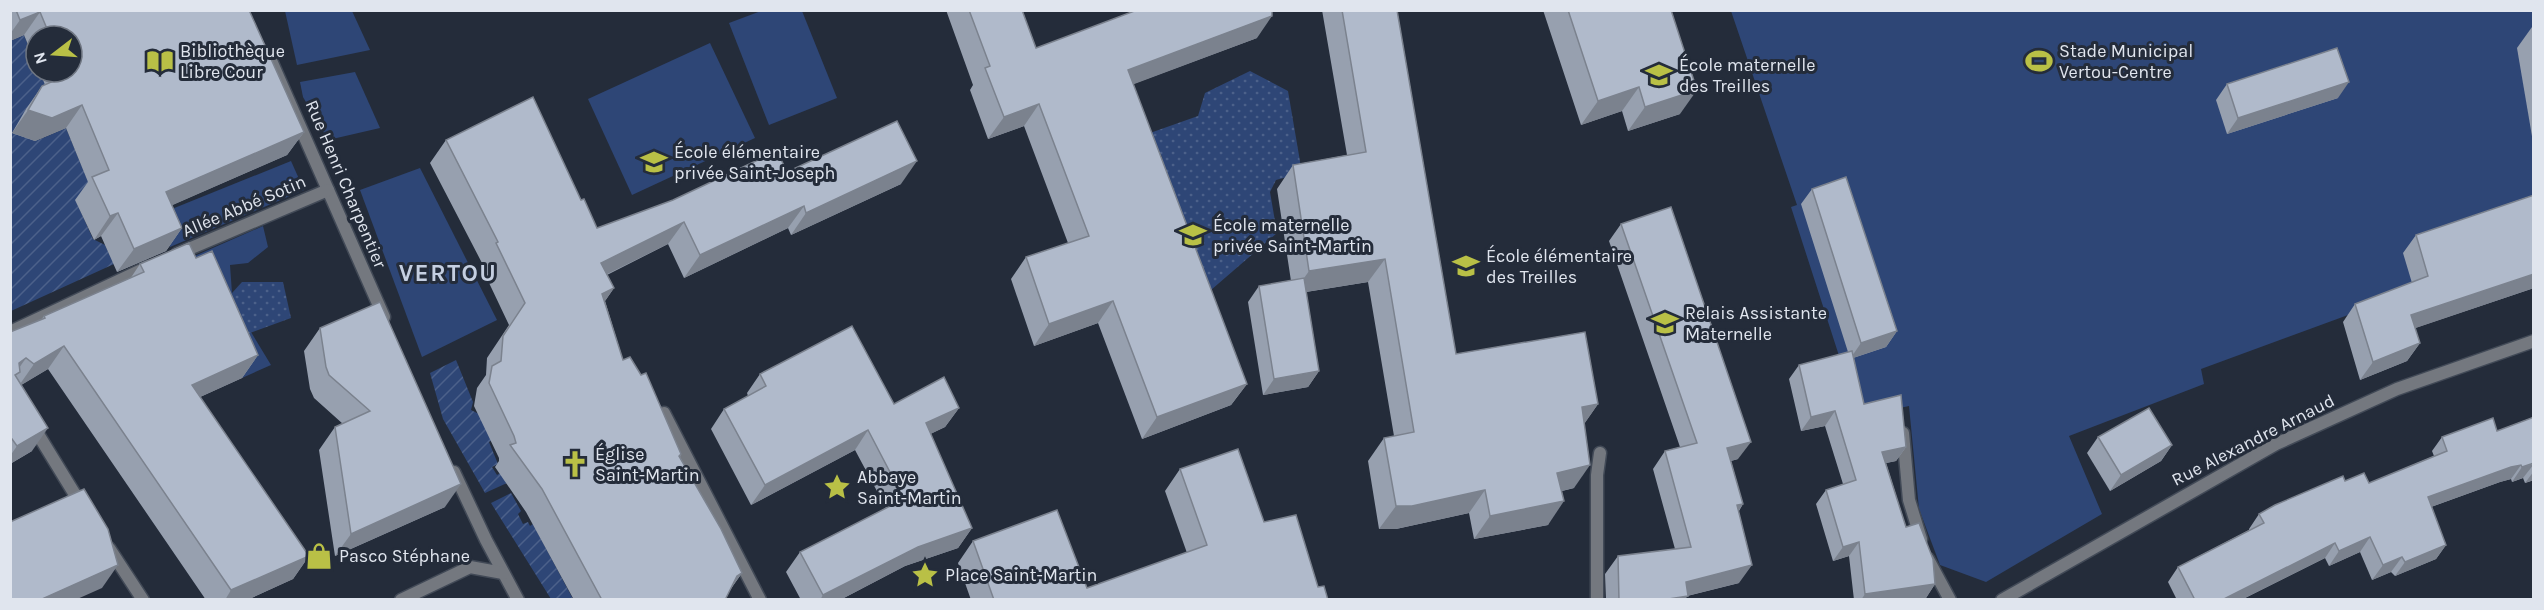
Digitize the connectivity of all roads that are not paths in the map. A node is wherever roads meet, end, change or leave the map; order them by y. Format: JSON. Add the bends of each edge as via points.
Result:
{"nodes":[{"id":1,"x":265,"y":48,"type":"edge"},
{"id":2,"x":328,"y":190,"type":"junction"},
{"id":3,"x":390,"y":330,"type":"edge"},
{"id":4,"x":10,"y":332,"type":"edge"},
{"id":5,"x":2534,"y":341,"type":"edge"},
{"id":6,"x":664,"y":413,"type":"edge"},
{"id":7,"x":29,"y":419,"type":"edge"},
{"id":8,"x":1902,"y":419,"type":"edge"},
{"id":9,"x":1600,"y":453,"type":"dead end"},
{"id":10,"x":448,"y":458,"type":"edge"},
{"id":11,"x":90,"y":518,"type":"edge"},
{"id":12,"x":102,"y":538,"type":"edge"},
{"id":13,"x":503,"y":573,"type":"junction"},
{"id":14,"x":143,"y":600,"type":"edge"},
{"id":15,"x":401,"y":600,"type":"edge"},
{"id":16,"x":518,"y":600,"type":"edge"},
{"id":17,"x":760,"y":600,"type":"edge"},
{"id":18,"x":1597,"y":600,"type":"edge"},
{"id":19,"x":1950,"y":600,"type":"edge"},
{"id":20,"x":2002,"y":600,"type":"edge"}],
"edges":[{"from":1,"to":2,"type":"street","name":"Rue Henri Charpentier"},
{"from":2,"to":3,"type":"street","name":"Rue Henri Charpentier"},
{"from":2,"to":4,"type":"street","name":"Allée Abbé Sotin","via":[[101,288]]},
{"from":5,"to":20,"type":"street","name":"Rue Alexandre Arnaud","via":[[2397,389],[2276,444]]},
{"from":6,"to":17,"type":"street"},
{"from":7,"to":11,"type":"street"},
{"from":8,"to":19,"type":"street","via":[[1909,500],[1933,571]]},
{"from":9,"to":18,"type":"street"},
{"from":10,"to":13,"type":"street"},
{"from":12,"to":14,"type":"street"},
{"from":13,"to":15,"type":"street","via":[[470,567]]},
{"from":13,"to":16,"type":"street"}]}
